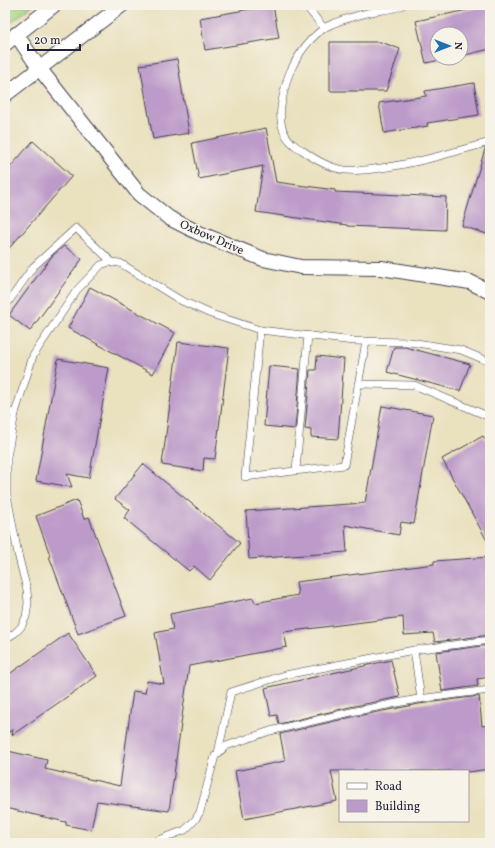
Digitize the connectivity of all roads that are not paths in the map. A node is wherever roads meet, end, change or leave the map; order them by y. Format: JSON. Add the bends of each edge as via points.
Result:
{"nodes":[{"id":1,"x":54,"y":5,"type":"edge"},
{"id":2,"x":122,"y":5,"type":"edge"},
{"id":3,"x":305,"y":5,"type":"edge"},
{"id":4,"x":403,"y":5,"type":"edge"},
{"id":5,"x":324,"y":28,"type":"junction"},
{"id":6,"x":16,"y":34,"type":"junction"},
{"id":7,"x":5,"y":44,"type":"edge"},
{"id":8,"x":39,"y":68,"type":"junction"},
{"id":9,"x":5,"y":95,"type":"edge"},
{"id":10,"x":490,"y":142,"type":"edge"},
{"id":11,"x":113,"y":263,"type":"junction"},
{"id":12,"x":490,"y":292,"type":"edge"},
{"id":13,"x":5,"y":307,"type":"edge"},
{"id":14,"x":260,"y":330,"type":"junction"},
{"id":15,"x":308,"y":335,"type":"junction"},
{"id":16,"x":366,"y":341,"type":"junction"},
{"id":17,"x":490,"y":362,"type":"edge"},
{"id":18,"x":358,"y":384,"type":"junction"},
{"id":19,"x":5,"y":411,"type":"edge"},
{"id":20,"x":15,"y":413,"type":"junction"},
{"id":21,"x":490,"y":417,"type":"edge"},
{"id":22,"x":296,"y":470,"type":"junction"},
{"id":23,"x":5,"y":639,"type":"edge"},
{"id":24,"x":490,"y":640,"type":"edge"},
{"id":25,"x":414,"y":650,"type":"junction"},
{"id":26,"x":490,"y":690,"type":"edge"},
{"id":27,"x":421,"y":699,"type":"junction"},
{"id":28,"x":218,"y":753,"type":"junction"},
{"id":29,"x":151,"y":843,"type":"edge"}],
"edges":[{"from":1,"to":6,"type":"street"},
{"from":2,"to":8,"type":"street"},
{"from":3,"to":5,"type":"lane"},
{"from":4,"to":5,"type":"lane","via":[[370,12]]},
{"from":5,"to":10,"type":"lane","via":[[310,41],[290,72],[280,110],[282,129],[291,142],[305,152],[323,164],[345,170],[364,170],[422,161]]},
{"from":6,"to":7,"type":"street"},
{"from":6,"to":8,"type":"street","name":"Oxbow Drive"},
{"from":8,"to":9,"type":"street"},
{"from":8,"to":12,"type":"street","name":"Oxbow Drive","via":[[139,194],[169,218],[199,234],[263,259],[301,267],[381,268],[470,282]]},
{"from":11,"to":13,"type":"lane","via":[[76,228],[33,267]]},
{"from":11,"to":14,"type":"lane","via":[[120,263],[180,300],[211,314]]},
{"from":11,"to":20,"type":"lane","via":[[101,265],[76,290],[33,356]]},
{"from":14,"to":15,"type":"lane"},
{"from":14,"to":22,"type":"lane","via":[[245,477]]},
{"from":15,"to":16,"type":"lane"},
{"from":15,"to":22,"type":"lane"},
{"from":16,"to":17,"type":"lane","via":[[410,342],[461,350]]},
{"from":16,"to":18,"type":"lane"},
{"from":18,"to":21,"type":"lane","via":[[414,385]]},
{"from":18,"to":22,"type":"lane","via":[[344,464]]},
{"from":19,"to":20,"type":"lane"},
{"from":20,"to":23,"type":"lane","via":[[7,457],[7,495],[28,590],[28,603],[26,618],[21,626]]},
{"from":24,"to":25,"type":"lane"},
{"from":25,"to":27,"type":"lane"},
{"from":25,"to":28,"type":"lane","via":[[285,675],[231,692]]},
{"from":26,"to":27,"type":"lane"},
{"from":27,"to":28,"type":"lane","via":[[270,731],[226,746]]},
{"from":28,"to":29,"type":"lane","via":[[200,812],[195,820],[185,830]]}]}
